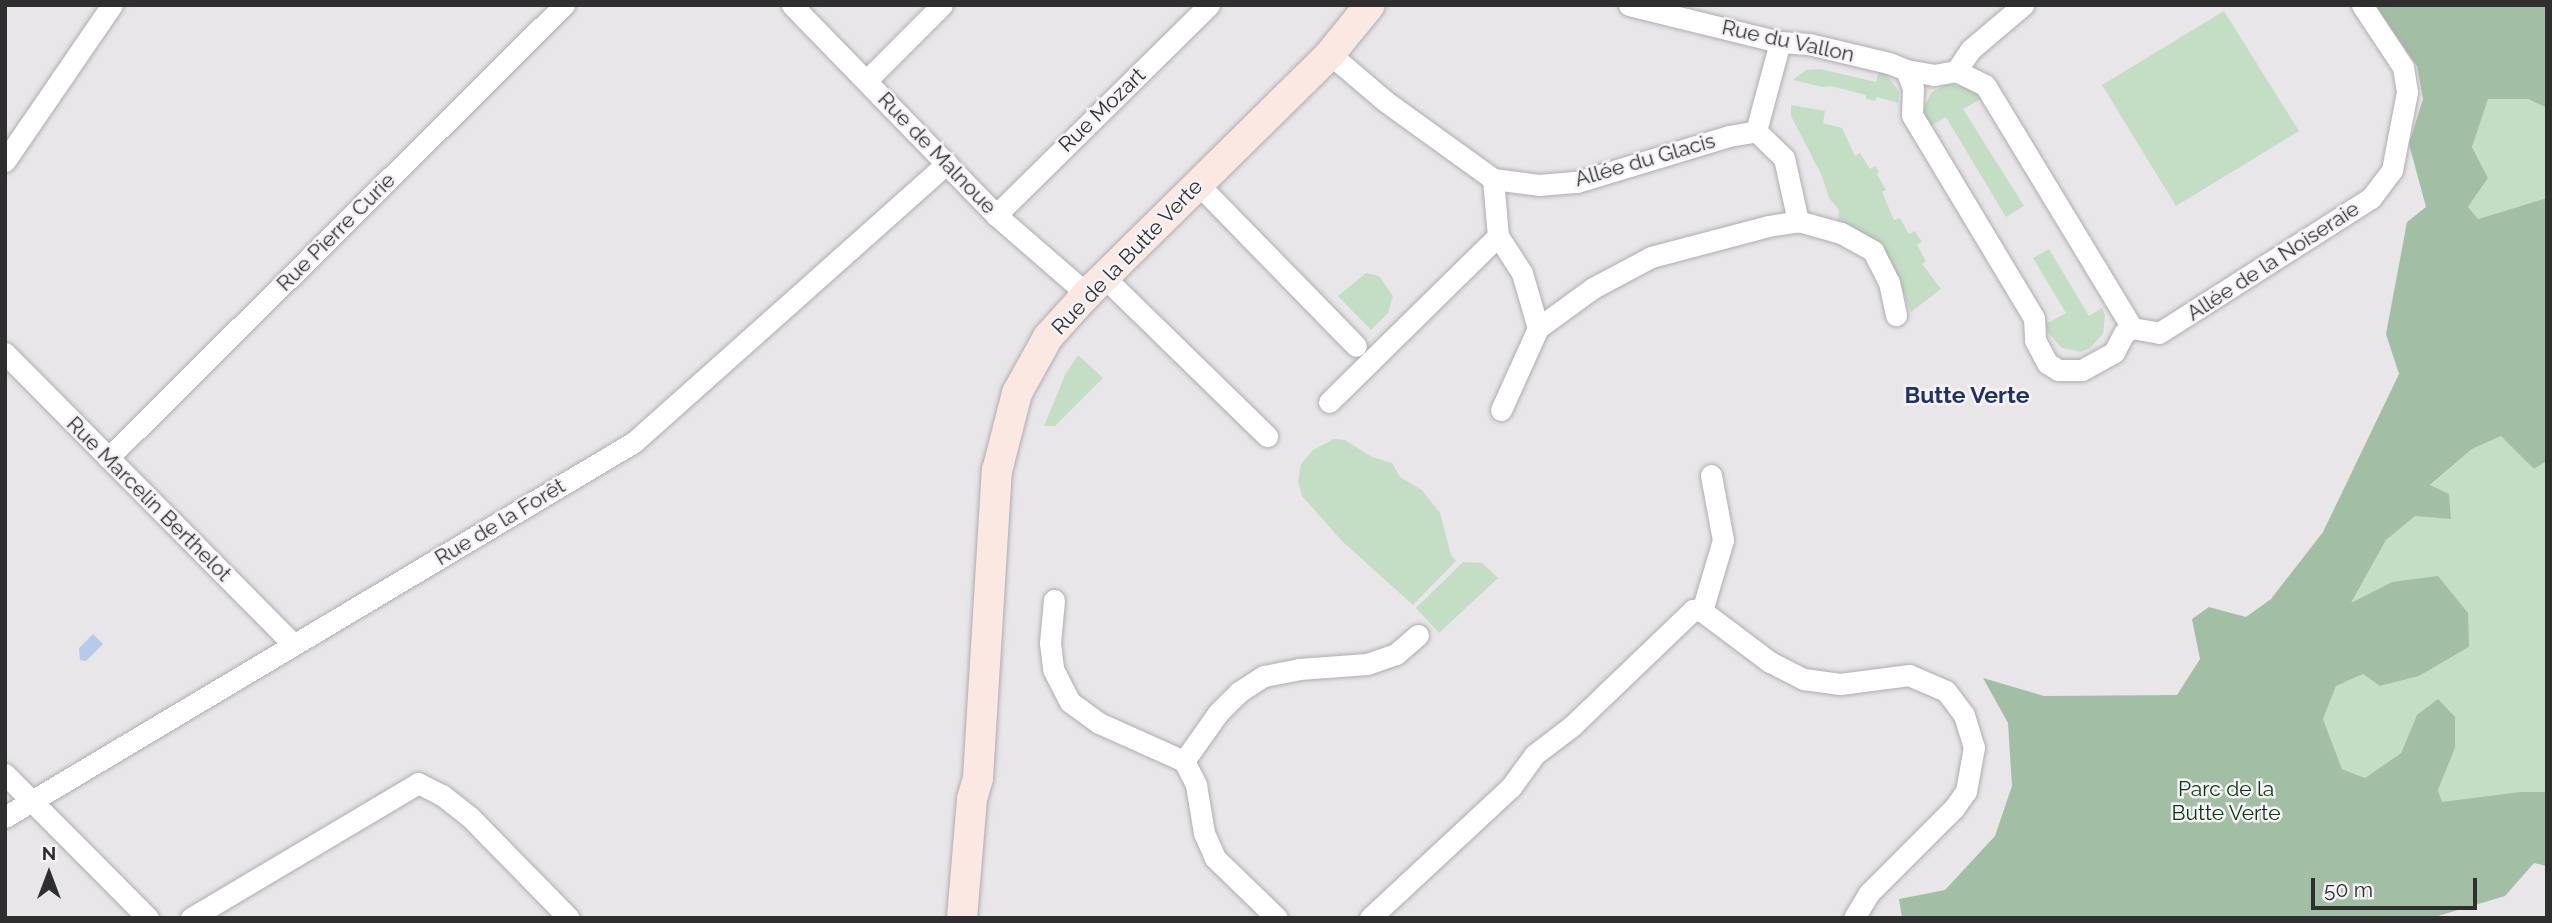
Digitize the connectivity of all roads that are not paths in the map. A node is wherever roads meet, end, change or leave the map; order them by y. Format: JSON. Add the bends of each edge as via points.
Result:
{"nodes":[{"id":1,"x":112,"y":5,"type":"edge"},
{"id":2,"x":564,"y":5,"type":"edge"},
{"id":3,"x":793,"y":5,"type":"edge"},
{"id":4,"x":942,"y":5,"type":"edge"},
{"id":5,"x":1209,"y":5,"type":"edge"},
{"id":6,"x":1370,"y":5,"type":"edge"},
{"id":7,"x":1629,"y":5,"type":"edge"},
{"id":8,"x":2023,"y":5,"type":"edge"},
{"id":9,"x":2362,"y":5,"type":"edge"},
{"id":10,"x":1780,"y":42,"type":"junction"},
{"id":11,"x":1330,"y":54,"type":"junction"},
{"id":12,"x":1906,"y":70,"type":"junction"},
{"id":13,"x":1956,"y":71,"type":"junction"},
{"id":14,"x":867,"y":80,"type":"junction"},
{"id":15,"x":1756,"y":131,"type":"junction"},
{"id":16,"x":5,"y":161,"type":"edge"},
{"id":17,"x":947,"y":163,"type":"junction"},
{"id":18,"x":1493,"y":179,"type":"junction"},
{"id":19,"x":1198,"y":184,"type":"junction"},
{"id":20,"x":996,"y":215,"type":"junction"},
{"id":21,"x":1798,"y":221,"type":"junction"},
{"id":22,"x":1498,"y":236,"type":"junction"},
{"id":23,"x":1096,"y":286,"type":"junction"},
{"id":24,"x":1896,"y":315,"type":"dead end"},
{"id":25,"x":1538,"y":328,"type":"junction"},
{"id":26,"x":2132,"y":328,"type":"junction"},
{"id":27,"x":1356,"y":346,"type":"dead end"},
{"id":28,"x":5,"y":353,"type":"edge"},
{"id":29,"x":1329,"y":402,"type":"dead end"},
{"id":30,"x":1501,"y":410,"type":"dead end"},
{"id":31,"x":1267,"y":436,"type":"dead end"},
{"id":32,"x":108,"y":458,"type":"junction"},
{"id":33,"x":1711,"y":475,"type":"dead end"},
{"id":34,"x":1054,"y":600,"type":"dead end"},
{"id":35,"x":1702,"y":611,"type":"junction"},
{"id":36,"x":1418,"y":635,"type":"dead end"},
{"id":37,"x":293,"y":645,"type":"junction"},
{"id":38,"x":1184,"y":761,"type":"junction"},
{"id":39,"x":5,"y":774,"type":"edge"},
{"id":40,"x":32,"y":801,"type":"junction"},
{"id":41,"x":5,"y":817,"type":"edge"},
{"id":42,"x":148,"y":918,"type":"edge"},
{"id":43,"x":191,"y":918,"type":"edge"},
{"id":44,"x":569,"y":918,"type":"edge"},
{"id":45,"x":962,"y":918,"type":"edge"},
{"id":46,"x":1278,"y":918,"type":"edge"},
{"id":47,"x":1370,"y":918,"type":"edge"},
{"id":48,"x":1854,"y":918,"type":"edge"}],
"edges":[{"from":1,"to":16,"type":"street"},
{"from":2,"to":32,"type":"street","name":"Rue Pierre Curie"},
{"from":3,"to":14,"type":"street","name":"Rue de Malnoue"},
{"from":4,"to":14,"type":"street"},
{"from":5,"to":20,"type":"street","name":"Rue Mozart"},
{"from":6,"to":11,"type":"street","name":"Rue de la Butte Verte"},
{"from":7,"to":10,"type":"street","name":"Rue du Vallon"},
{"from":8,"to":13,"type":"street","via":[[1970,50]]},
{"from":9,"to":26,"type":"street","name":"Allée de la Noiseraie","via":[[2403,67],[2407,92],[2392,170],[2371,198],[2177,323],[2159,332]]},
{"from":10,"to":12,"type":"street","name":"Rue du Vallon","via":[[1809,44]]},
{"from":10,"to":15,"type":"street"},
{"from":11,"to":18,"type":"street","name":"Allée du Glacis","via":[[1385,101]]},
{"from":11,"to":19,"type":"street","name":"Rue de la Butte Verte"},
{"from":12,"to":13,"type":"street","name":"Rue du Vallon","via":[[1934,75]]},
{"from":12,"to":26,"type":"street","via":[[1913,88],[1912,115],[2034,318],[2035,340],[2047,363],[2058,370],[2082,370],[2114,352]]},
{"from":13,"to":26,"type":"street","via":[[1985,85]]},
{"from":14,"to":17,"type":"street","name":"Rue de Malnoue"},
{"from":15,"to":18,"type":"street","name":"Allée du Glacis","via":[[1577,182],[1539,185]]},
{"from":15,"to":21,"type":"street","via":[[1784,158]]},
{"from":17,"to":20,"type":"street","name":"Rue de Malnoue"},
{"from":17,"to":37,"type":"street","name":"Rue de la Forêt","via":[[634,442]]},
{"from":18,"to":22,"type":"street"},
{"from":19,"to":23,"type":"street","name":"Rue de la Butte Verte"},
{"from":19,"to":27,"type":"street"},
{"from":20,"to":23,"type":"street","name":"Rue de Malnoue"},
{"from":21,"to":24,"type":"street","via":[[1840,233],[1873,251],[1889,282]]},
{"from":21,"to":25,"type":"street","via":[[1651,257],[1593,288]]},
{"from":22,"to":25,"type":"street","via":[[1522,273]]},
{"from":22,"to":29,"type":"street"},
{"from":23,"to":31,"type":"street","name":"Rue de Malnoue"},
{"from":23,"to":45,"type":"street","name":"Rue de la Butte Verte","via":[[1048,337],[1017,393],[997,471],[970,750],[972,799]]},
{"from":25,"to":30,"type":"street"},
{"from":28,"to":32,"type":"street","name":"Rue Marcelin Berthelot"},
{"from":32,"to":37,"type":"street","name":"Rue Marcelin Berthelot"},
{"from":33,"to":35,"type":"street","via":[[1723,540]]},
{"from":34,"to":38,"type":"street","via":[[1053,669],[1070,702],[1099,723]]},
{"from":35,"to":47,"type":"street","via":[[1693,610],[1572,726],[1545,745],[1511,787]]},
{"from":35,"to":48,"type":"street","via":[[1770,662],[1804,679],[1840,684],[1909,675],[1946,691],[1964,715],[1974,747],[1966,791],[1870,893]]},
{"from":36,"to":38,"type":"street","via":[[1396,654],[1367,664],[1264,676],[1218,713]]},
{"from":37,"to":40,"type":"street","name":"Rue de la Forêt"},
{"from":38,"to":46,"type":"street","via":[[1196,785],[1203,833],[1215,858]]},
{"from":39,"to":40,"type":"street"},
{"from":40,"to":41,"type":"street","name":"Rue de la Forêt"},
{"from":40,"to":42,"type":"street"},
{"from":43,"to":44,"type":"street","via":[[418,783],[470,817]]}]}
